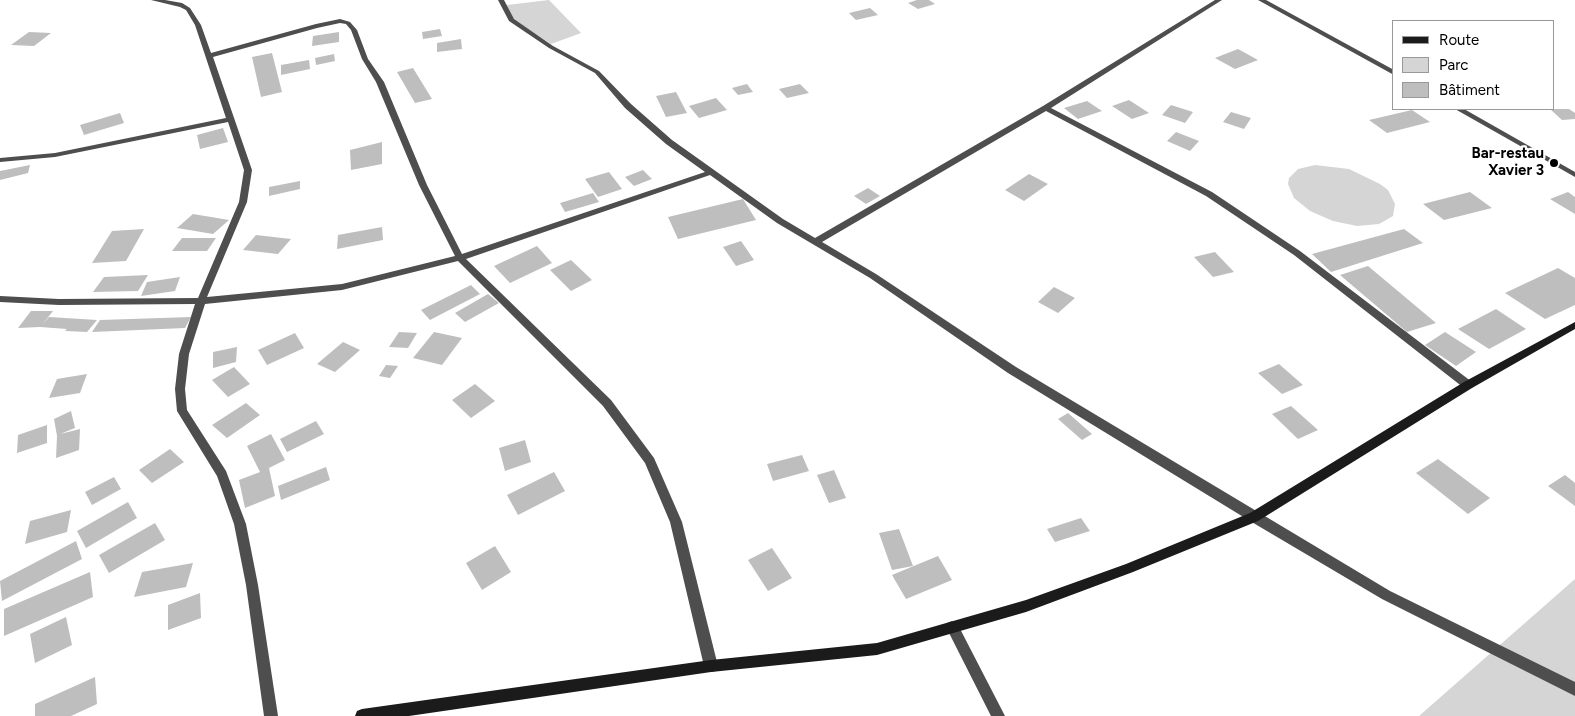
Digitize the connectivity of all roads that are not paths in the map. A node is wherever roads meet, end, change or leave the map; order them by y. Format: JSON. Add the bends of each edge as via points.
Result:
{"nodes":[{"id":1,"x":154,"y":0,"type":"edge"},
{"id":2,"x":1219,"y":0,"type":"edge"},
{"id":3,"x":1261,"y":0,"type":"edge"},
{"id":4,"x":504,"y":1,"type":"edge"},
{"id":5,"x":209,"y":56,"type":"junction"},
{"id":6,"x":1392,"y":72,"type":"edge"},
{"id":7,"x":1046,"y":108,"type":"junction"},
{"id":8,"x":1461,"y":110,"type":"edge"},
{"id":9,"x":230,"y":119,"type":"junction"},
{"id":10,"x":0,"y":160,"type":"edge"},
{"id":11,"x":712,"y":172,"type":"junction"},
{"id":12,"x":1575,"y":175,"type":"edge"},
{"id":13,"x":815,"y":242,"type":"junction"},
{"id":14,"x":460,"y":258,"type":"junction"},
{"id":15,"x":0,"y":299,"type":"edge"},
{"id":16,"x":201,"y":301,"type":"junction"},
{"id":17,"x":1575,"y":325,"type":"edge"},
{"id":18,"x":1468,"y":385,"type":"junction"},
{"id":19,"x":1254,"y":517,"type":"junction"},
{"id":20,"x":952,"y":627,"type":"junction"},
{"id":21,"x":711,"y":666,"type":"junction"},
{"id":22,"x":1575,"y":689,"type":"edge"},
{"id":23,"x":271,"y":716,"type":"edge"},
{"id":24,"x":362,"y":716,"type":"edge"},
{"id":25,"x":998,"y":716,"type":"edge"}],
"edges":[{"from":1,"to":5,"type":"street","via":[[188,9],[198,25]]},
{"from":2,"to":7,"type":"street"},
{"from":3,"to":6,"type":"street"},
{"from":4,"to":11,"type":"street","via":[[505,12],[511,20],[596,72],[669,142]]},
{"from":5,"to":9,"type":"street"},
{"from":5,"to":14,"type":"street","via":[[316,26],[340,21],[348,23],[380,82],[423,185]]},
{"from":7,"to":13,"type":"street"},
{"from":7,"to":18,"type":"street","via":[[1209,194],[1297,253]]},
{"from":8,"to":12,"type":"street"},
{"from":9,"to":10,"type":"street","via":[[55,155]]},
{"from":9,"to":16,"type":"street","via":[[248,170],[243,202]]},
{"from":11,"to":13,"type":"street"},
{"from":11,"to":14,"type":"street"},
{"from":13,"to":19,"type":"street","via":[[873,276],[1012,370]]},
{"from":14,"to":16,"type":"street","via":[[342,287]]},
{"from":14,"to":21,"type":"street","via":[[607,403],[650,461],[676,522]]},
{"from":15,"to":16,"type":"street"},
{"from":16,"to":23,"type":"street","via":[[184,354],[180,388],[182,411],[222,474],[240,524]]},
{"from":17,"to":18,"type":"street"},
{"from":18,"to":19,"type":"street"},
{"from":19,"to":20,"type":"street","via":[[1026,606]]},
{"from":19,"to":22,"type":"street","via":[[1386,594]]},
{"from":20,"to":21,"type":"street","via":[[877,649]]},
{"from":20,"to":25,"type":"street"},
{"from":21,"to":24,"type":"street"}]}
